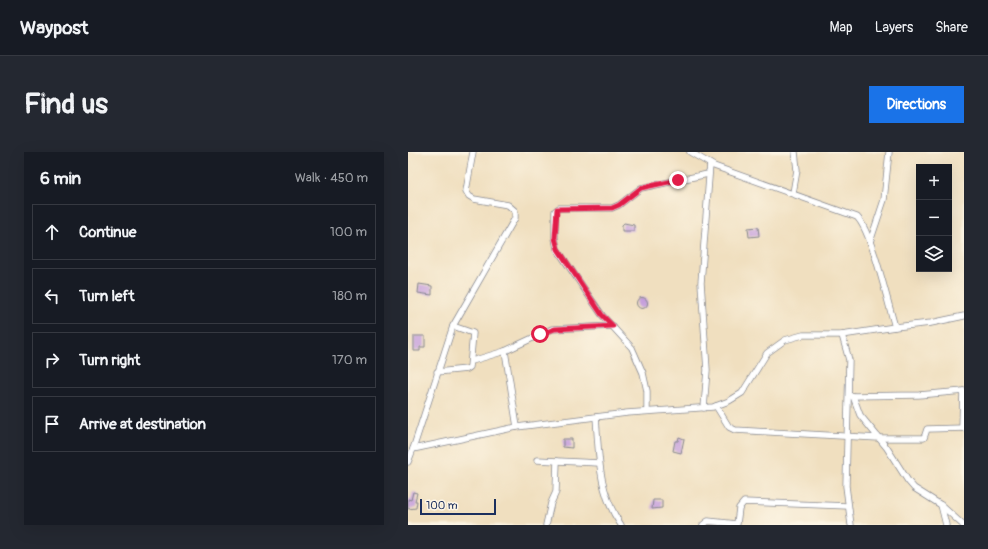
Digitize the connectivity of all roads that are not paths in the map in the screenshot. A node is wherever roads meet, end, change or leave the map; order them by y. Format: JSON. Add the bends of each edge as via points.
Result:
{"nodes":[{"id":1,"x":474,"y":152,"type":"edge"},
{"id":2,"x":690,"y":152,"type":"edge"},
{"id":3,"x":794,"y":152,"type":"edge"},
{"id":4,"x":889,"y":152,"type":"edge"},
{"id":5,"x":710,"y":164,"type":"junction"},
{"id":6,"x":708,"y":174,"type":"junction"},
{"id":7,"x":793,"y":193,"type":"junction"},
{"id":8,"x":870,"y":243,"type":"junction"},
{"id":9,"x":964,"y":316,"type":"edge"},
{"id":10,"x":453,"y":326,"type":"junction"},
{"id":11,"x":613,"y":326,"type":"junction"},
{"id":12,"x":895,"y":327,"type":"junction"},
{"id":13,"x":842,"y":335,"type":"junction"},
{"id":14,"x":506,"y":351,"type":"junction"},
{"id":15,"x":472,"y":361,"type":"junction"},
{"id":16,"x":437,"y":372,"type":"junction"},
{"id":17,"x":964,"y":391,"type":"edge"},
{"id":18,"x":851,"y":396,"type":"junction"},
{"id":19,"x":716,"y":406,"type":"junction"},
{"id":20,"x":704,"y":408,"type":"junction"},
{"id":21,"x":647,"y":411,"type":"junction"},
{"id":22,"x":596,"y":416,"type":"junction"},
{"id":23,"x":517,"y":427,"type":"junction"},
{"id":24,"x":963,"y":428,"type":"edge"},
{"id":25,"x":848,"y":436,"type":"junction"},
{"id":26,"x":878,"y":438,"type":"junction"},
{"id":27,"x":413,"y":449,"type":"junction"},
{"id":28,"x":537,"y":460,"type":"dead end"},
{"id":29,"x":557,"y":461,"type":"junction"},
{"id":30,"x":408,"y":462,"type":"edge"},
{"id":31,"x":599,"y":462,"type":"junction"},
{"id":32,"x":941,"y":505,"type":"junction"},
{"id":33,"x":848,"y":506,"type":"junction"},
{"id":34,"x":546,"y":525,"type":"edge"},
{"id":35,"x":621,"y":525,"type":"edge"},
{"id":36,"x":703,"y":525,"type":"edge"},
{"id":37,"x":851,"y":525,"type":"edge"},
{"id":38,"x":946,"y":525,"type":"edge"},
{"id":39,"x":962,"y":525,"type":"edge"}],
"edges":[{"from":1,"to":10,"type":"street","via":[[466,191],[469,196],[508,205],[513,208],[516,215]]},
{"from":2,"to":5,"type":"street"},
{"from":3,"to":7,"type":"street","via":[[796,170]]},
{"from":4,"to":8,"type":"street","via":[[884,200]]},
{"from":5,"to":6,"type":"street"},
{"from":5,"to":7,"type":"street"},
{"from":6,"to":11,"type":"street","via":[[641,188],[612,208],[557,209],[555,238],[558,249],[602,315]]},
{"from":6,"to":20,"type":"street","via":[[701,283],[707,370]]},
{"from":7,"to":8,"type":"street","via":[[854,215],[863,224]]},
{"from":8,"to":12,"type":"street"},
{"from":9,"to":12,"type":"street"},
{"from":10,"to":15,"type":"street","via":[[473,333]]},
{"from":10,"to":16,"type":"street"},
{"from":11,"to":14,"type":"street","via":[[552,329]]},
{"from":11,"to":21,"type":"street","via":[[632,348],[643,373],[647,391]]},
{"from":12,"to":13,"type":"street"},
{"from":13,"to":18,"type":"street","via":[[849,360]]},
{"from":13,"to":19,"type":"street","via":[[803,335],[784,340],[767,353],[742,393]]},
{"from":14,"to":15,"type":"street"},
{"from":14,"to":23,"type":"street"},
{"from":15,"to":16,"type":"street","via":[[467,369]]},
{"from":16,"to":27,"type":"street"},
{"from":17,"to":18,"type":"street","via":[[919,395]]},
{"from":17,"to":24,"type":"street"},
{"from":18,"to":25,"type":"street"},
{"from":18,"to":26,"type":"street","via":[[858,411]]},
{"from":19,"to":20,"type":"street"},
{"from":19,"to":25,"type":"street","via":[[729,427],[735,430]]},
{"from":20,"to":21,"type":"street"},
{"from":21,"to":22,"type":"street"},
{"from":22,"to":23,"type":"street"},
{"from":22,"to":31,"type":"street"},
{"from":23,"to":27,"type":"street"},
{"from":24,"to":26,"type":"street","via":[[927,429],[924,438]]},
{"from":25,"to":26,"type":"street"},
{"from":25,"to":33,"type":"street"},
{"from":26,"to":32,"type":"street","via":[[914,488]]},
{"from":27,"to":30,"type":"street"},
{"from":28,"to":29,"type":"street"},
{"from":29,"to":31,"type":"street"},
{"from":29,"to":34,"type":"street","via":[[556,492]]},
{"from":31,"to":35,"type":"street","via":[[607,502]]},
{"from":32,"to":38,"type":"street"},
{"from":32,"to":39,"type":"street"},
{"from":33,"to":36,"type":"street","via":[[744,502],[739,508],[737,524],[708,521]]},
{"from":33,"to":37,"type":"street"}]}
